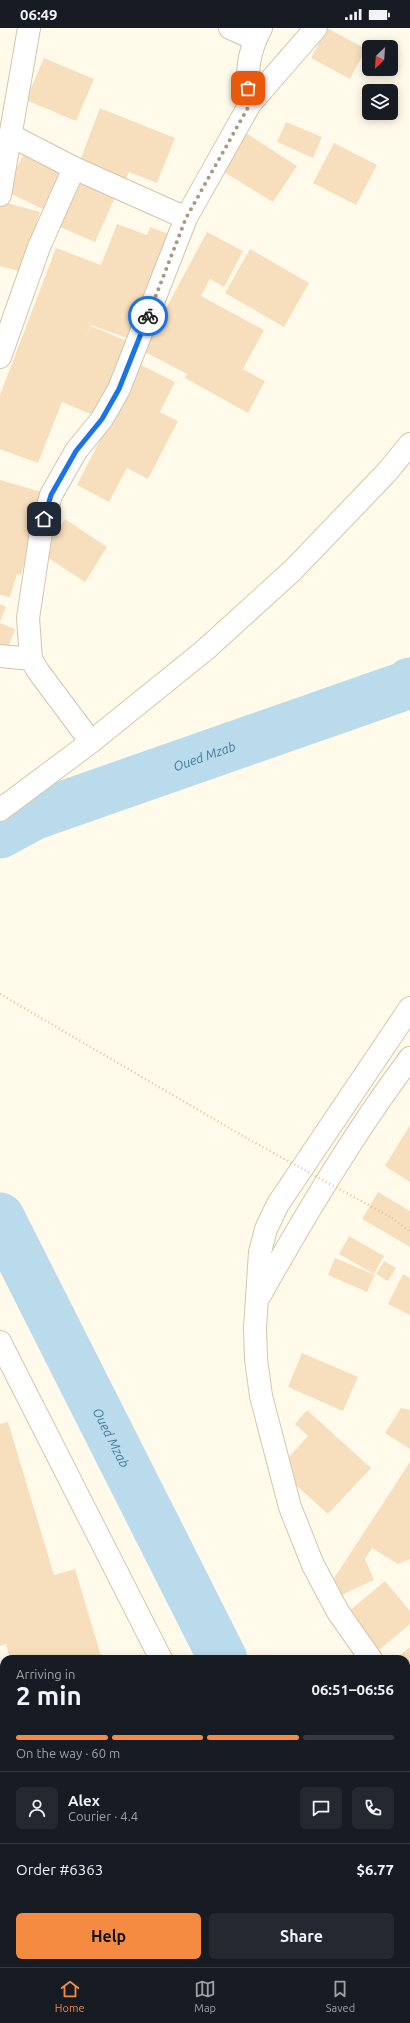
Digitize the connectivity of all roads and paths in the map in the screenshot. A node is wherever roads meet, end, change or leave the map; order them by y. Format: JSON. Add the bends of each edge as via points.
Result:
{"nodes":[{"id":1,"x":29,"y":28,"type":"edge"},
{"id":2,"x":230,"y":28,"type":"edge"},
{"id":3,"x":316,"y":28,"type":"edge"},
{"id":4,"x":258,"y":33,"type":"edge"},
{"id":5,"x":250,"y":104,"type":"junction"},
{"id":6,"x":10,"y":135,"type":"junction"},
{"id":7,"x":74,"y":168,"type":"junction"},
{"id":8,"x":0,"y":195,"type":"edge"},
{"id":9,"x":186,"y":218,"type":"junction"},
{"id":10,"x":0,"y":357,"type":"edge"},
{"id":11,"x":410,"y":444,"type":"edge"},
{"id":12,"x":0,"y":656,"type":"edge"},
{"id":13,"x":32,"y":659,"type":"junction"},
{"id":14,"x":91,"y":742,"type":"junction"},
{"id":15,"x":0,"y":810,"type":"edge"},
{"id":16,"x":0,"y":994,"type":"edge"},
{"id":17,"x":410,"y":1008,"type":"edge"},
{"id":18,"x":410,"y":1058,"type":"edge"},
{"id":19,"x":410,"y":1232,"type":"edge"},
{"id":20,"x":257,"y":1300,"type":"junction"},
{"id":21,"x":0,"y":1342,"type":"edge"},
{"id":22,"x":159,"y":1655,"type":"edge"},
{"id":23,"x":368,"y":1655,"type":"edge"}],
"edges":[{"from":1,"to":6,"type":"street"},
{"from":2,"to":4,"type":"street"},
{"from":3,"to":5,"type":"street"},
{"from":4,"to":5,"type":"street","via":[[249,57],[247,73]]},
{"from":5,"to":9,"type":"street"},
{"from":6,"to":7,"type":"street"},
{"from":6,"to":8,"type":"street"},
{"from":7,"to":9,"type":"street"},
{"from":7,"to":10,"type":"street","via":[[39,247]]},
{"from":9,"to":13,"type":"street","via":[[119,389],[102,419],[76,451],[51,495],[41,532],[28,618]]},
{"from":11,"to":14,"type":"street","via":[[388,472],[294,570],[205,650]]},
{"from":12,"to":13,"type":"street"},
{"from":13,"to":14,"type":"street","via":[[38,671]]},
{"from":14,"to":15,"type":"street"},
{"from":16,"to":19,"type":"path","bridge":true,"via":[[248,1139],[392,1218]]},
{"from":17,"to":20,"type":"street","via":[[278,1204],[266,1229],[260,1252]]},
{"from":18,"to":20,"type":"street","via":[[374,1107],[309,1210]]},
{"from":20,"to":23,"type":"street","via":[[256,1359],[261,1396],[290,1507],[313,1564],[338,1612]]},
{"from":21,"to":22,"type":"street"}]}
